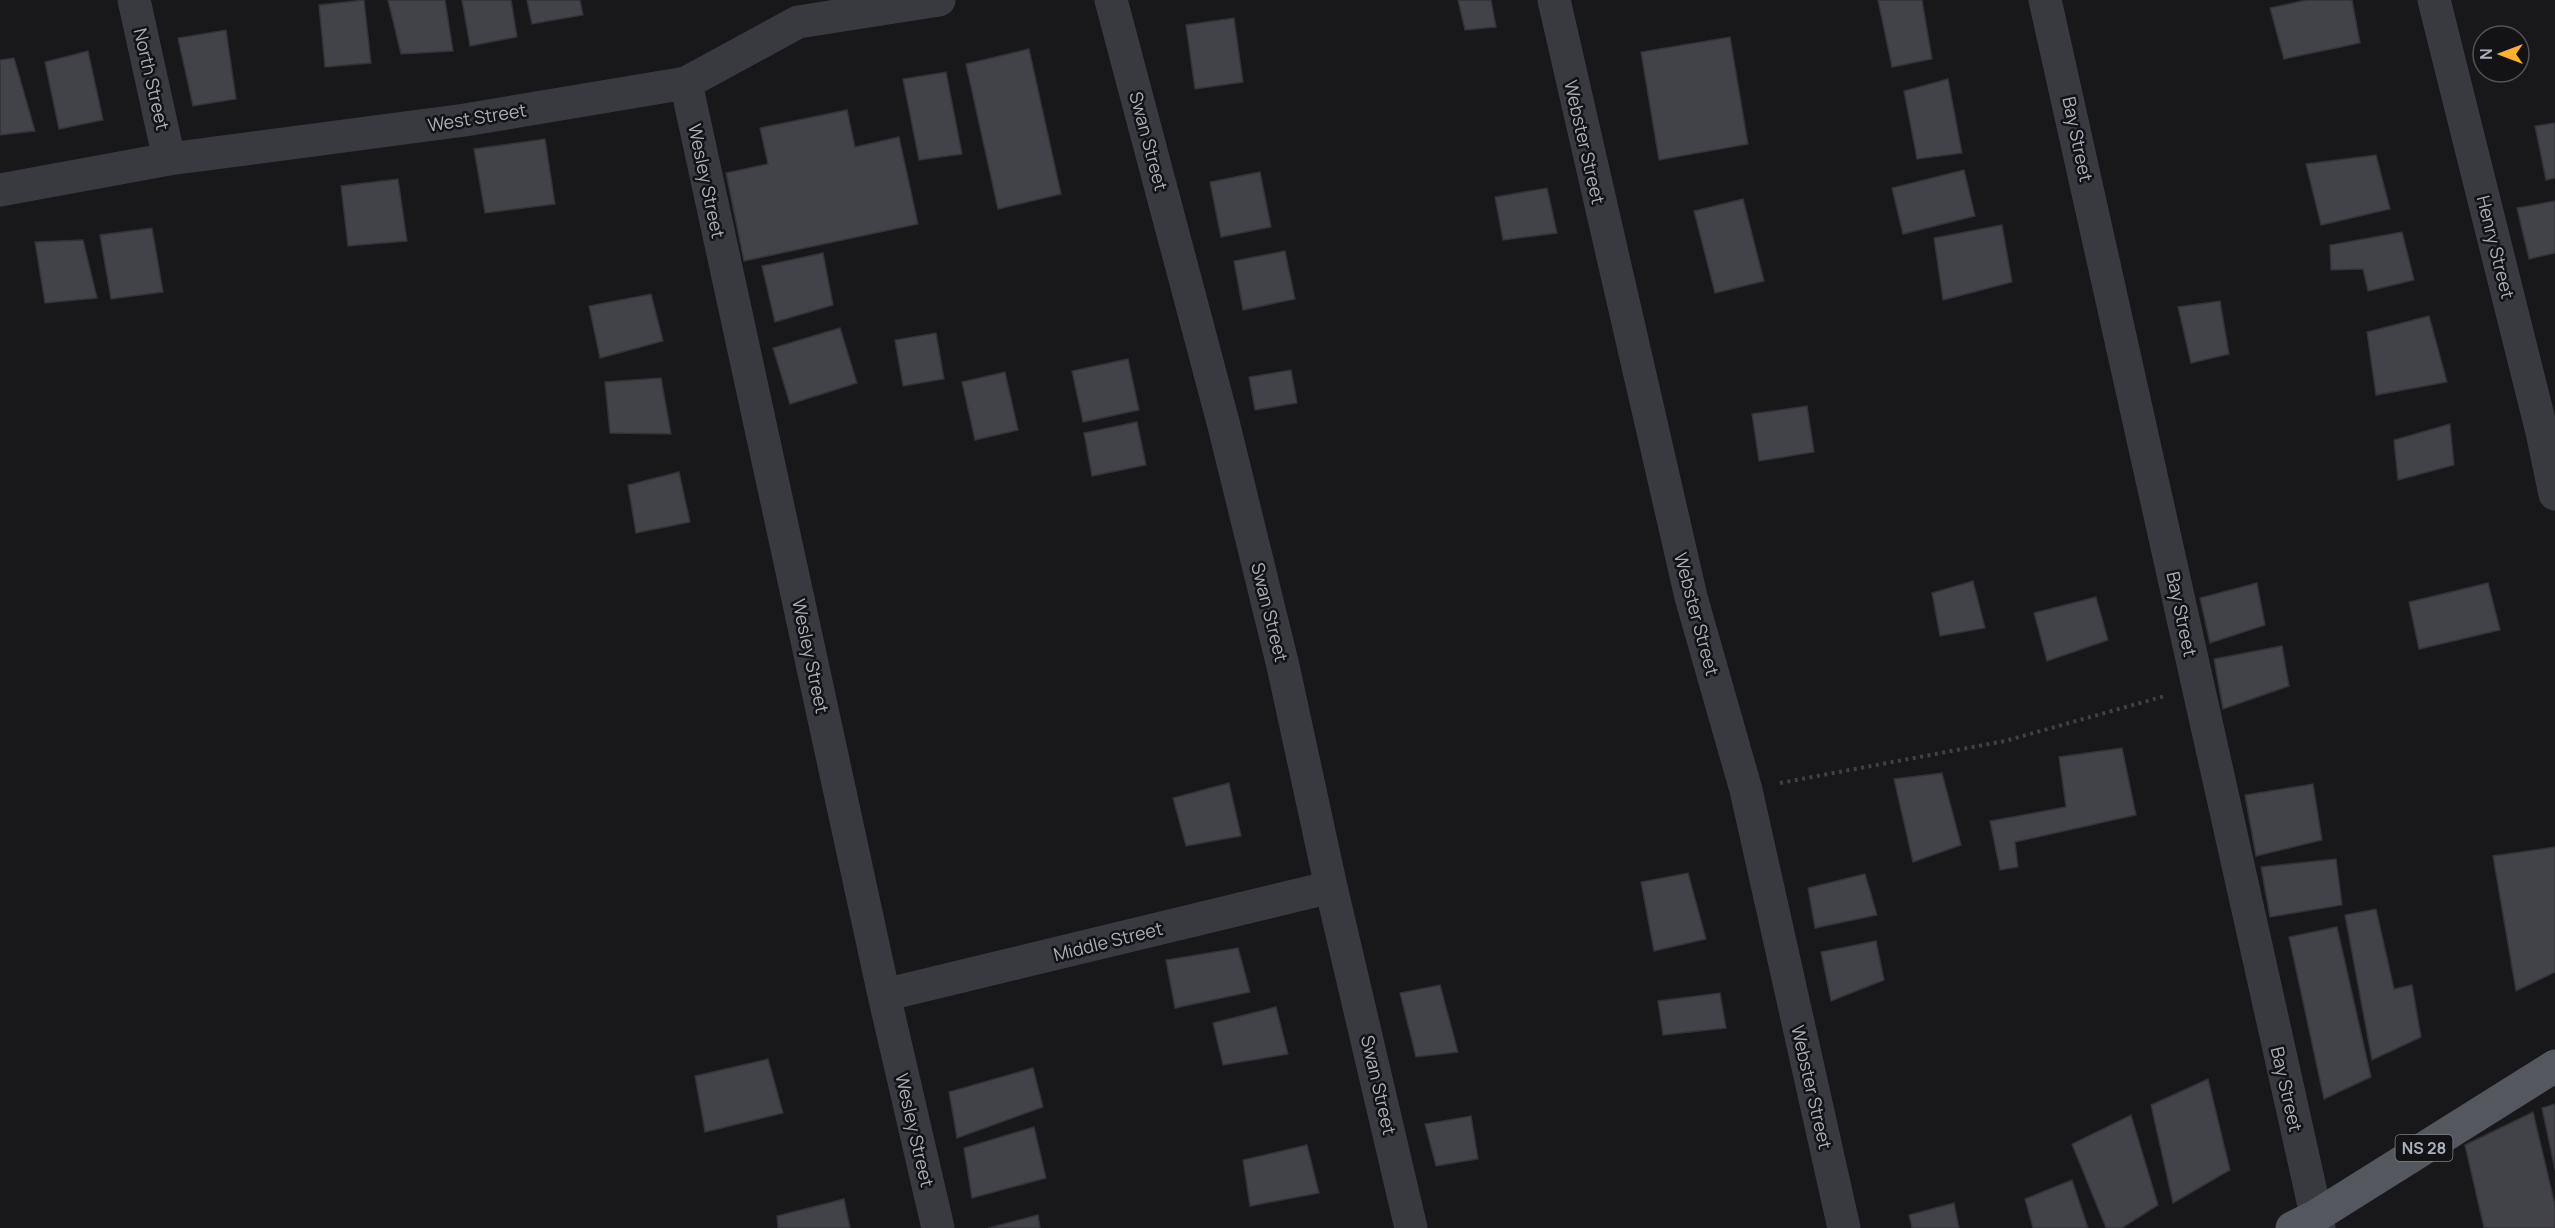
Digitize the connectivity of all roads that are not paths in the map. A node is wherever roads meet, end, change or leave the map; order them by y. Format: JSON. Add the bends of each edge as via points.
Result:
{"nodes":[{"id":1,"x":134,"y":0,"type":"edge"},
{"id":2,"x":939,"y":0,"type":"edge"},
{"id":3,"x":1111,"y":0,"type":"edge"},
{"id":4,"x":1554,"y":0,"type":"edge"},
{"id":5,"x":2045,"y":0,"type":"edge"},
{"id":6,"x":2434,"y":0,"type":"edge"},
{"id":7,"x":796,"y":11,"type":"edge"},
{"id":8,"x":686,"y":83,"type":"junction"},
{"id":9,"x":170,"y":159,"type":"junction"},
{"id":10,"x":0,"y":190,"type":"edge"},
{"id":11,"x":2555,"y":494,"type":"edge"},
{"id":12,"x":1332,"y":887,"type":"junction"},
{"id":13,"x":884,"y":995,"type":"junction"},
{"id":14,"x":2555,"y":1066,"type":"edge"},
{"id":15,"x":2309,"y":1224,"type":"edge"},
{"id":16,"x":938,"y":1228,"type":"edge"},
{"id":17,"x":1412,"y":1228,"type":"edge"},
{"id":18,"x":1844,"y":1228,"type":"edge"}],
"edges":[{"from":1,"to":9,"type":"street","name":"North Street"},
{"from":2,"to":7,"type":"street","name":"West Street"},
{"from":3,"to":12,"type":"street","name":"Swan Street","via":[[1223,422],[1286,675]]},
{"from":4,"to":18,"type":"street","name":"Webster Street","via":[[1691,597],[1746,790]]},
{"from":5,"to":15,"type":"street","name":"Bay Street","via":[[2197,687]]},
{"from":6,"to":11,"type":"street","name":"Henry Street"},
{"from":7,"to":8,"type":"street","name":"West Street"},
{"from":8,"to":9,"type":"street","name":"West Street","via":[[465,120]]},
{"from":8,"to":13,"type":"street","name":"Wesley Street"},
{"from":9,"to":10,"type":"street","name":"West Street"},
{"from":12,"to":13,"type":"street","name":"Middle Street"},
{"from":12,"to":17,"type":"street","name":"Swan Street"},
{"from":13,"to":16,"type":"street","name":"Wesley Street"},
{"from":14,"to":15,"type":"main road","number":"NS 28"}]}
